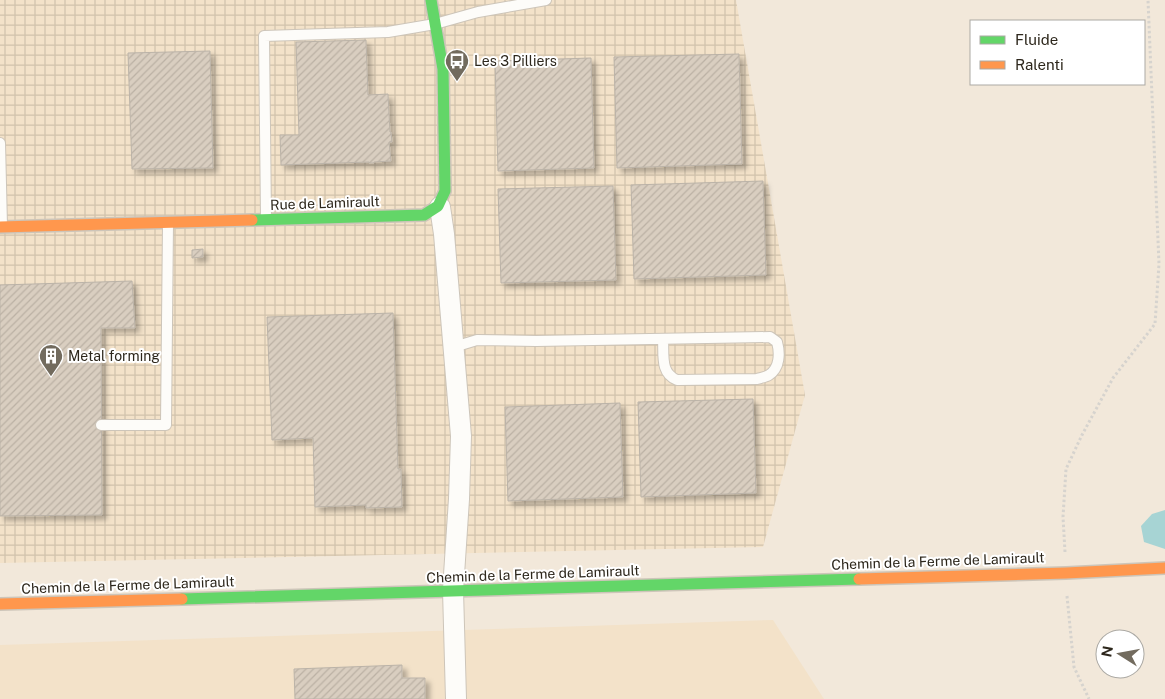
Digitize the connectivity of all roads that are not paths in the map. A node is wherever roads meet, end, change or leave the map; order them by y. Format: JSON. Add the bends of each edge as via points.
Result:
{"nodes":[{"id":1,"x":430,"y":0,"type":"edge"},
{"id":2,"x":546,"y":0,"type":"edge"},
{"id":3,"x":435,"y":24,"type":"junction"},
{"id":4,"x":0,"y":143,"type":"edge"},
{"id":5,"x":440,"y":207,"type":"junction"},
{"id":6,"x":266,"y":219,"type":"junction"},
{"id":7,"x":168,"y":222,"type":"junction"},
{"id":8,"x":1,"y":227,"type":"edge"},
{"id":9,"x":663,"y":338,"type":"junction"},
{"id":10,"x":454,"y":347,"type":"junction"},
{"id":11,"x":101,"y":425,"type":"dead end"},
{"id":12,"x":1165,"y":568,"type":"edge"},
{"id":13,"x":453,"y":590,"type":"junction"},
{"id":14,"x":0,"y":604,"type":"edge"},
{"id":15,"x":456,"y":699,"type":"edge"}],
"edges":[{"from":1,"to":3,"type":"street"},
{"from":2,"to":3,"type":"lane","via":[[478,12]]},
{"from":3,"to":5,"type":"street","via":[[443,68],[445,191]]},
{"from":3,"to":6,"type":"lane","via":[[388,32],[264,36]]},
{"from":4,"to":8,"type":"lane"},
{"from":5,"to":6,"type":"street","name":"Rue de Lamirault","via":[[424,215]]},
{"from":5,"to":10,"type":"street"},
{"from":6,"to":7,"type":"street","name":"Rue de Lamirault"},
{"from":7,"to":8,"type":"street","name":"Rue de Lamirault"},
{"from":7,"to":11,"type":"lane","via":[[166,425]]},
{"from":9,"to":9,"type":"lane","via":[[770,337],[777,342],[780,351],[778,363],[769,375],[757,379],[677,380],[669,377],[665,370]]},
{"from":9,"to":10,"type":"lane","via":[[477,340]]},
{"from":10,"to":13,"type":"street","via":[[461,436]]},
{"from":12,"to":13,"type":"street","name":"Chemin de la Ferme de Lamirault"},
{"from":13,"to":14,"type":"street","name":"Chemin de la Ferme de Lamirault"},
{"from":13,"to":15,"type":"street"}]}
